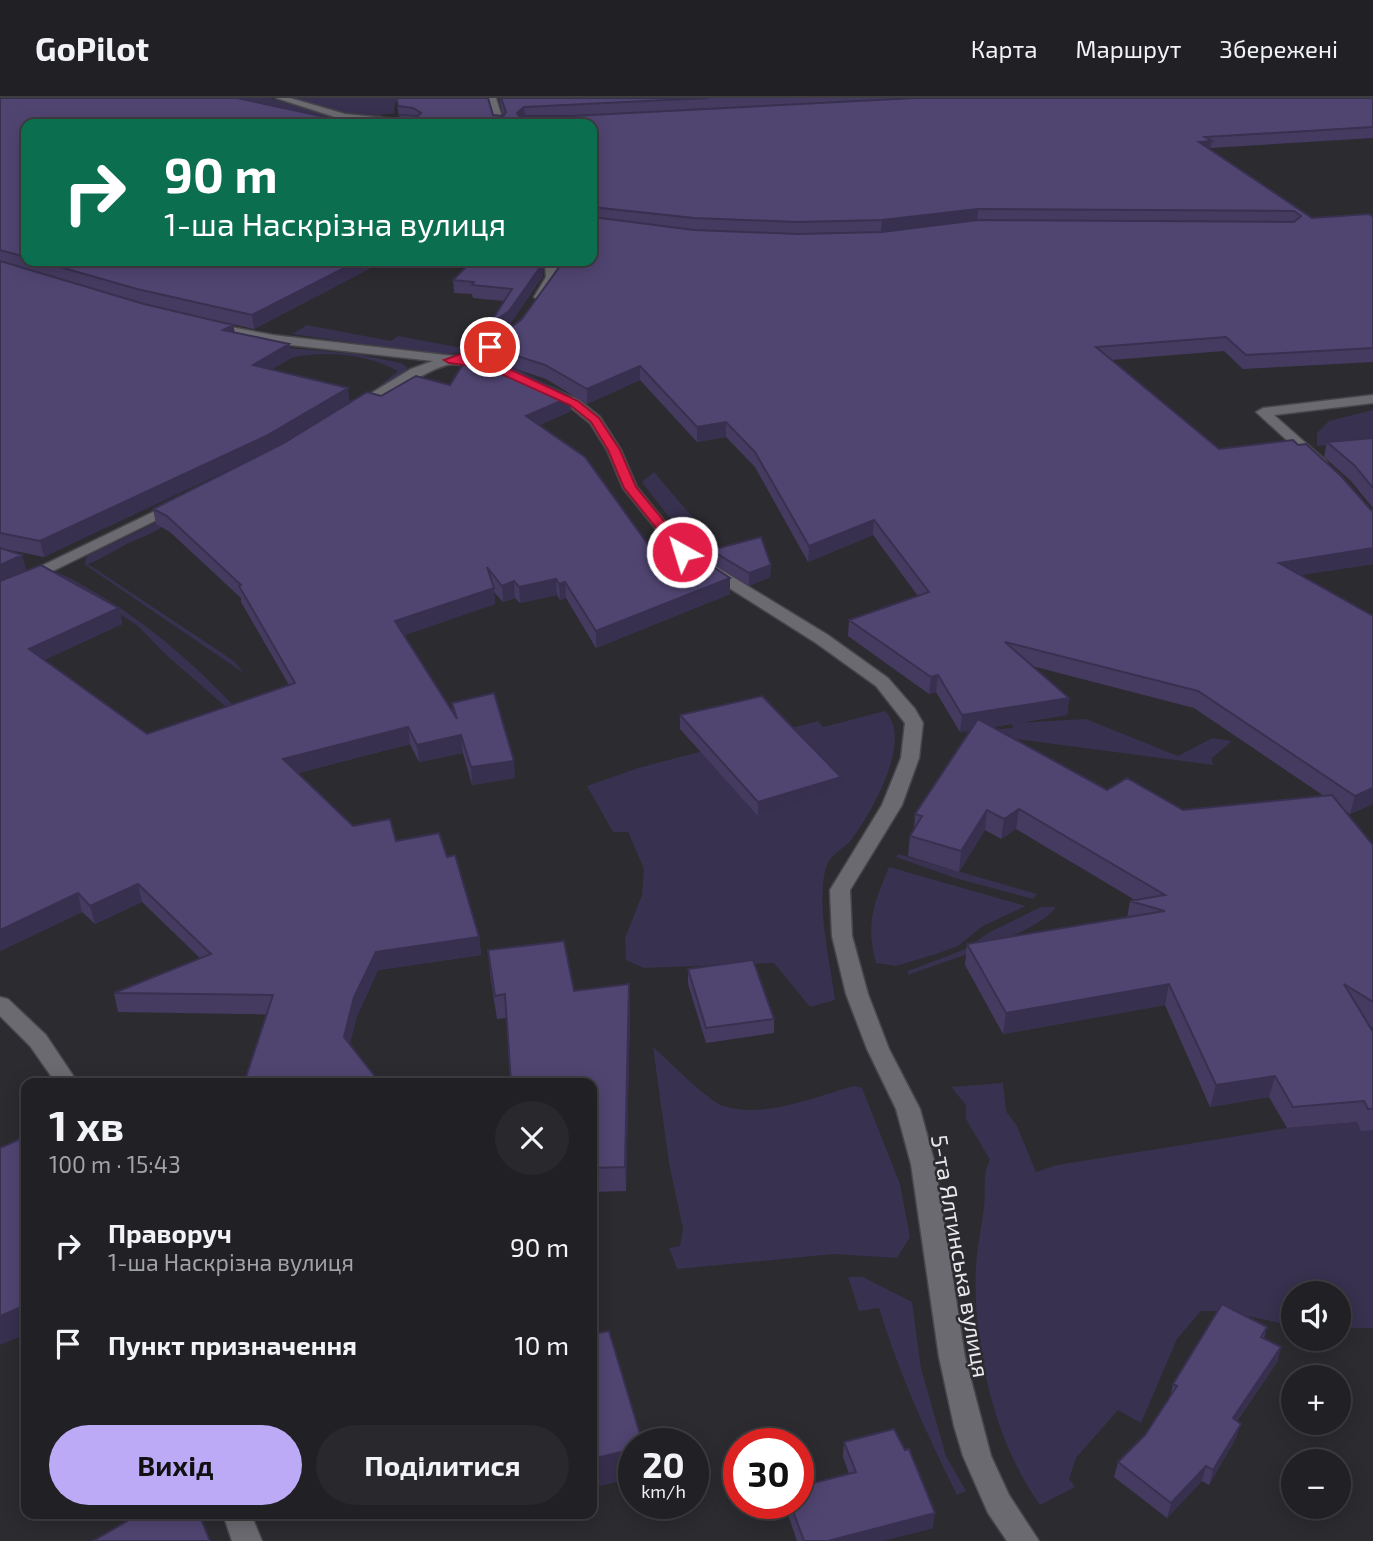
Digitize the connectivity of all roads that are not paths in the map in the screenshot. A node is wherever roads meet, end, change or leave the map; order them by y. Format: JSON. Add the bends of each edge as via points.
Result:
{"nodes":[{"id":1,"x":280,"y":98,"type":"edge"},
{"id":2,"x":492,"y":98,"type":"edge"},
{"id":3,"x":364,"y":119,"type":"edge"},
{"id":4,"x":498,"y":119,"type":"edge"},
{"id":5,"x":551,"y":266,"type":"edge"},
{"id":6,"x":533,"y":307,"type":"edge"},
{"id":7,"x":191,"y":323,"type":"edge"},
{"id":8,"x":490,"y":347,"type":"edge"},
{"id":9,"x":449,"y":360,"type":"junction"},
{"id":10,"x":501,"y":369,"type":"edge"},
{"id":11,"x":534,"y":383,"type":"edge"},
{"id":12,"x":1373,"y":399,"type":"edge"},
{"id":13,"x":346,"y":414,"type":"edge"},
{"id":14,"x":1335,"y":477,"type":"edge"},
{"id":15,"x":187,"y":500,"type":"edge"},
{"id":16,"x":29,"y":564,"type":"dead end"},
{"id":17,"x":50,"y":566,"type":"junction"},
{"id":18,"x":0,"y":592,"type":"edge"},
{"id":19,"x":0,"y":1004,"type":"edge"},
{"id":20,"x":64,"y":1078,"type":"edge"},
{"id":21,"x":239,"y":1519,"type":"edge"},
{"id":22,"x":247,"y":1541,"type":"edge"},
{"id":23,"x":1024,"y":1541,"type":"edge"}],
"edges":[{"from":1,"to":3,"type":"street"},
{"from":2,"to":4,"type":"street"},
{"from":5,"to":6,"type":"street","via":[[552,277]]},
{"from":7,"to":9,"type":"street","via":[[273,339]]},
{"from":8,"to":9,"type":"street"},
{"from":9,"to":10,"type":"street"},
{"from":9,"to":13,"type":"street","via":[[416,372]]},
{"from":11,"to":23,"type":"street","name":"5-та Ялтинська вулиця","via":[[574,403],[595,420],[630,488],[682,552],[882,682],[914,723],[910,758],[892,805],[841,890],[842,936],[857,994],[908,1109],[923,1164],[951,1357],[977,1456],[998,1504]]},
{"from":12,"to":14,"type":"street","via":[[1263,412]]},
{"from":15,"to":17,"type":"street"},
{"from":16,"to":17,"type":"street"},
{"from":17,"to":18,"type":"street"},
{"from":19,"to":20,"type":"street","via":[[37,1036]]},
{"from":21,"to":22,"type":"street"}]}
